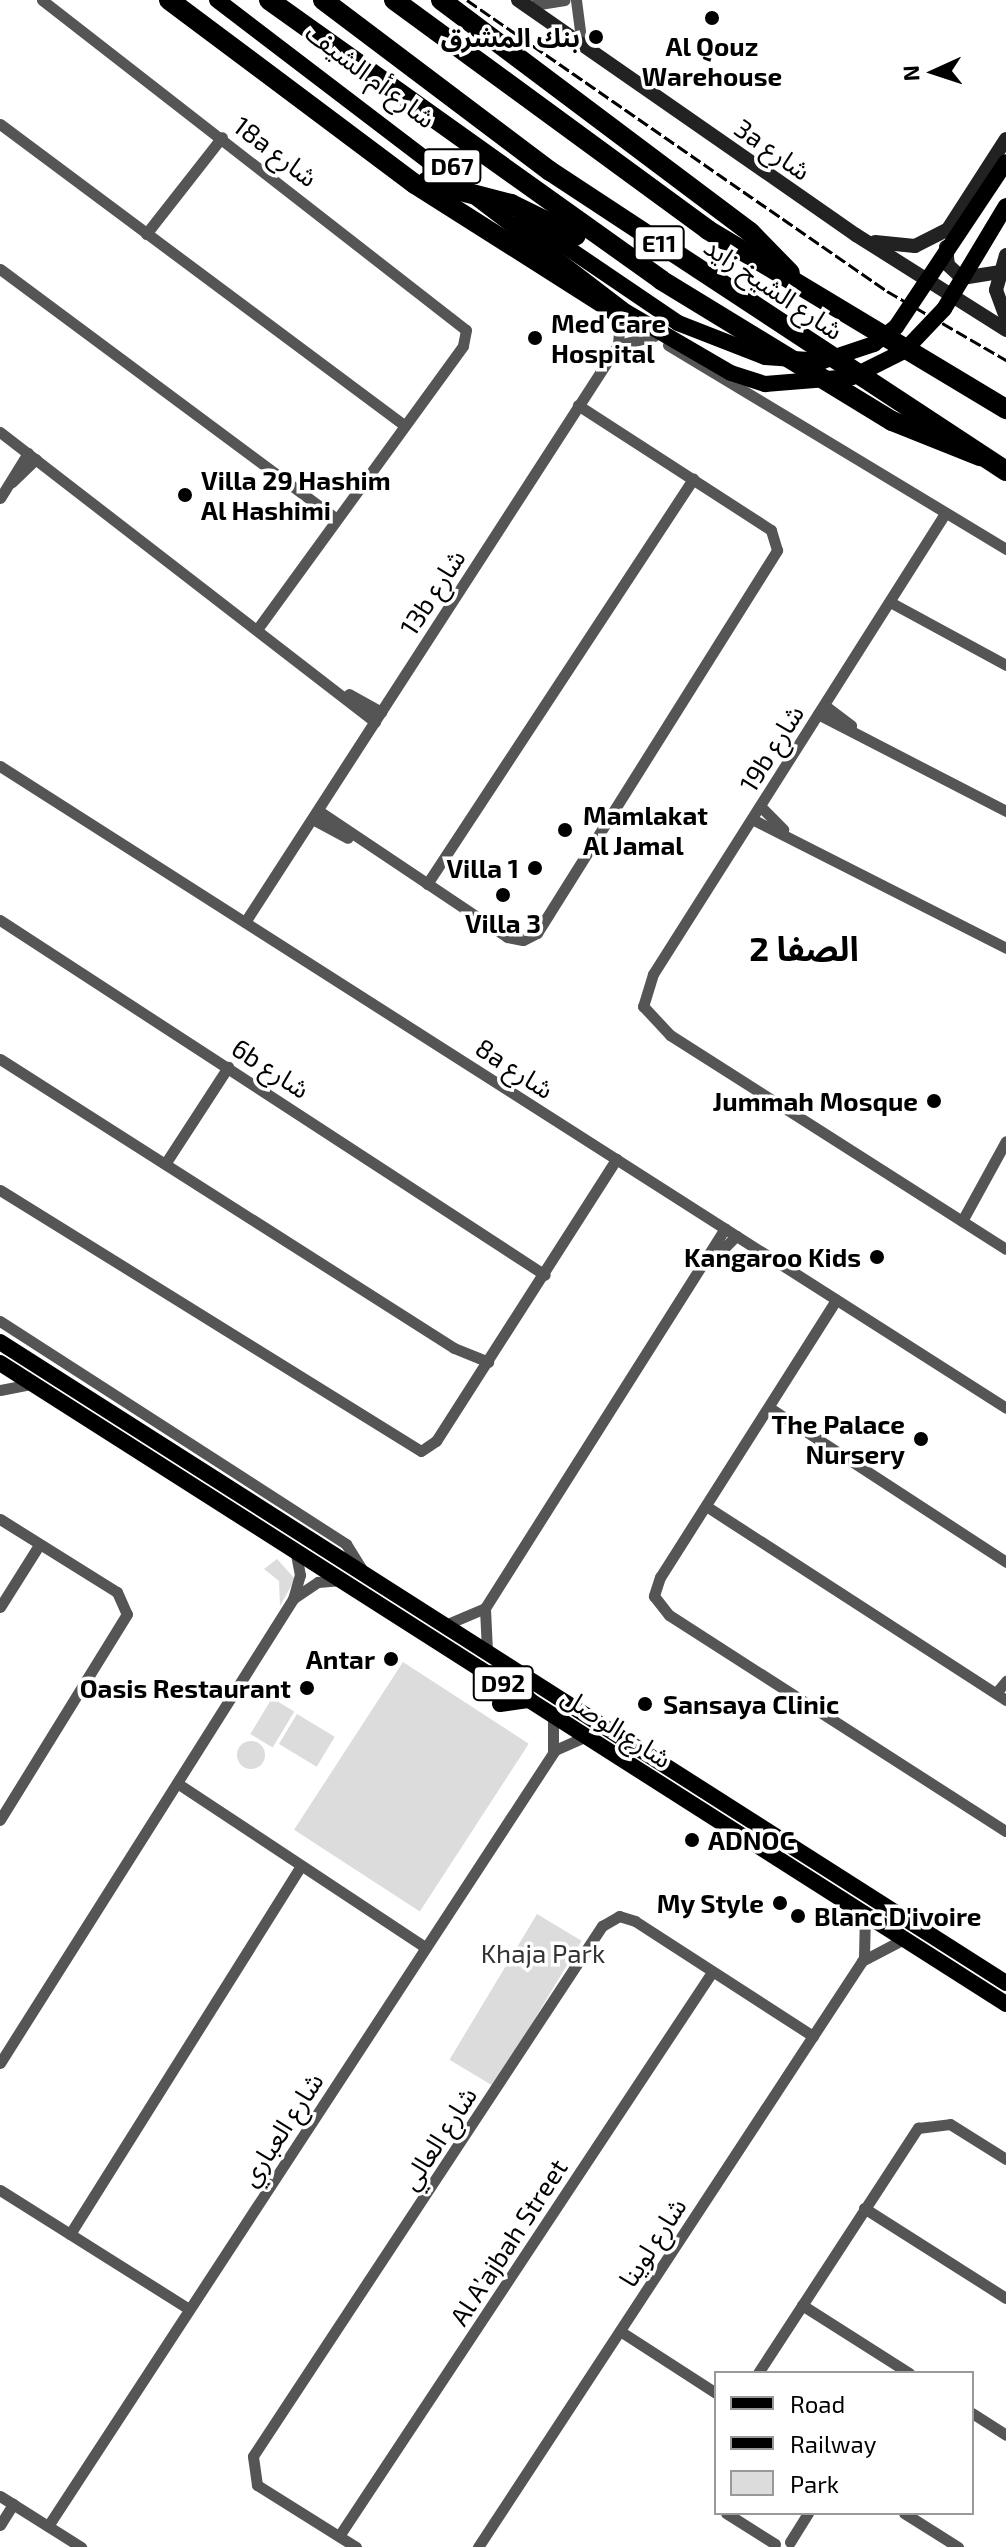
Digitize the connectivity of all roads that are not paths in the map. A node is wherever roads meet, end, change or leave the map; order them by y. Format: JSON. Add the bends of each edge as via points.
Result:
{"nodes":[{"id":1,"x":42,"y":0,"type":"edge"},
{"id":2,"x":169,"y":0,"type":"edge"},
{"id":3,"x":192,"y":0,"type":"edge"},
{"id":4,"x":217,"y":0,"type":"edge"},
{"id":5,"x":233,"y":0,"type":"edge"},
{"id":6,"x":269,"y":0,"type":"edge"},
{"id":7,"x":323,"y":0,"type":"edge"},
{"id":8,"x":394,"y":0,"type":"edge"},
{"id":9,"x":441,"y":0,"type":"edge"},
{"id":10,"x":565,"y":0,"type":"edge"},
{"id":11,"x":576,"y":0,"type":"edge"},
{"id":12,"x":522,"y":3,"type":"edge"},
{"id":13,"x":582,"y":47,"type":"junction"},
{"id":14,"x":0,"y":124,"type":"edge"},
{"id":15,"x":1006,"y":139,"type":"edge"},
{"id":16,"x":226,"y":140,"type":"junction"},
{"id":17,"x":1006,"y":162,"type":"edge"},
{"id":18,"x":392,"y":168,"type":"junction"},
{"id":19,"x":1006,"y":206,"type":"edge"},
{"id":20,"x":948,"y":229,"type":"junction"},
{"id":21,"x":856,"y":235,"type":"junction"},
{"id":22,"x":150,"y":237,"type":"junction"},
{"id":23,"x":543,"y":249,"type":"junction"},
{"id":24,"x":1006,"y":255,"type":"edge"},
{"id":25,"x":0,"y":269,"type":"edge"},
{"id":26,"x":998,"y":272,"type":"junction"},
{"id":27,"x":661,"y":280,"type":"junction"},
{"id":28,"x":797,"y":284,"type":"junction"},
{"id":29,"x":620,"y":314,"type":"junction"},
{"id":30,"x":1006,"y":318,"type":"edge"},
{"id":31,"x":1006,"y":330,"type":"edge"},
{"id":32,"x":654,"y":336,"type":"junction"},
{"id":33,"x":618,"y":345,"type":"junction"},
{"id":34,"x":578,"y":405,"type":"junction"},
{"id":35,"x":1006,"y":409,"type":"edge"},
{"id":36,"x":401,"y":429,"type":"junction"},
{"id":37,"x":0,"y":432,"type":"edge"},
{"id":38,"x":32,"y":456,"type":"junction"},
{"id":39,"x":980,"y":456,"type":"junction"},
{"id":40,"x":1006,"y":471,"type":"edge"},
{"id":41,"x":690,"y":477,"type":"junction"},
{"id":42,"x":0,"y":498,"type":"edge"},
{"id":43,"x":944,"y":515,"type":"junction"},
{"id":44,"x":332,"y":522,"type":"junction"},
{"id":45,"x":1006,"y":549,"type":"edge"},
{"id":46,"x":890,"y":602,"type":"junction"},
{"id":47,"x":255,"y":626,"type":"junction"},
{"id":48,"x":1006,"y":665,"type":"edge"},
{"id":49,"x":821,"y":710,"type":"junction"},
{"id":50,"x":378,"y":717,"type":"junction"},
{"id":51,"x":0,"y":766,"type":"edge"},
{"id":52,"x":760,"y":806,"type":"junction"},
{"id":53,"x":1006,"y":811,"type":"edge"},
{"id":54,"x":316,"y":815,"type":"junction"},
{"id":55,"x":752,"y":819,"type":"junction"},
{"id":56,"x":786,"y":832,"type":"junction"},
{"id":57,"x":431,"y":887,"type":"junction"},
{"id":58,"x":0,"y":920,"type":"edge"},
{"id":59,"x":249,"y":925,"type":"junction"},
{"id":60,"x":1006,"y":948,"type":"edge"},
{"id":61,"x":0,"y":1059,"type":"edge"},
{"id":62,"x":232,"y":1069,"type":"junction"},
{"id":63,"x":1006,"y":1141,"type":"edge"},
{"id":64,"x":616,"y":1159,"type":"junction"},
{"id":65,"x":628,"y":1166,"type":"junction"},
{"id":66,"x":169,"y":1167,"type":"junction"},
{"id":67,"x":602,"y":1189,"type":"junction"},
{"id":68,"x":0,"y":1190,"type":"edge"},
{"id":69,"x":957,"y":1218,"type":"junction"},
{"id":70,"x":725,"y":1228,"type":"junction"},
{"id":71,"x":736,"y":1236,"type":"junction"},
{"id":72,"x":1006,"y":1249,"type":"edge"},
{"id":73,"x":710,"y":1262,"type":"junction"},
{"id":74,"x":548,"y":1270,"type":"junction"},
{"id":75,"x":840,"y":1302,"type":"junction"},
{"id":76,"x":0,"y":1321,"type":"edge"},
{"id":77,"x":0,"y":1342,"type":"edge"},
{"id":78,"x":454,"y":1348,"type":"junction"},
{"id":79,"x":488,"y":1362,"type":"junction"},
{"id":80,"x":0,"y":1363,"type":"edge"},
{"id":81,"x":480,"y":1373,"type":"junction"},
{"id":82,"x":34,"y":1385,"type":"junction"},
{"id":83,"x":0,"y":1390,"type":"edge"},
{"id":84,"x":1006,"y":1408,"type":"edge"},
{"id":85,"x":768,"y":1411,"type":"junction"},
{"id":86,"x":704,"y":1509,"type":"junction"},
{"id":87,"x":0,"y":1519,"type":"edge"},
{"id":88,"x":39,"y":1545,"type":"junction"},
{"id":89,"x":294,"y":1549,"type":"junction"},
{"id":90,"x":1006,"y":1562,"type":"edge"},
{"id":91,"x":367,"y":1578,"type":"junction"},
{"id":92,"x":341,"y":1581,"type":"junction"},
{"id":93,"x":293,"y":1599,"type":"junction"},
{"id":94,"x":0,"y":1607,"type":"edge"},
{"id":95,"x":485,"y":1608,"type":"junction"},
{"id":96,"x":445,"y":1625,"type":"junction"},
{"id":97,"x":487,"y":1652,"type":"junction"},
{"id":98,"x":1006,"y":1681,"type":"edge"},
{"id":99,"x":1003,"y":1697,"type":"edge"},
{"id":100,"x":530,"y":1700,"type":"junction"},
{"id":101,"x":500,"y":1704,"type":"dead end"},
{"id":102,"x":553,"y":1715,"type":"junction"},
{"id":103,"x":586,"y":1736,"type":"junction"},
{"id":104,"x":552,"y":1756,"type":"junction"},
{"id":105,"x":174,"y":1787,"type":"junction"},
{"id":106,"x":0,"y":1820,"type":"edge"},
{"id":107,"x":1006,"y":1831,"type":"edge"},
{"id":108,"x":300,"y":1867,"type":"junction"},
{"id":109,"x":839,"y":1887,"type":"junction"},
{"id":110,"x":865,"y":1914,"type":"junction"},
{"id":111,"x":929,"y":1921,"type":"dead end"},
{"id":112,"x":910,"y":1922,"type":"junction"},
{"id":113,"x":904,"y":1939,"type":"junction"},
{"id":114,"x":425,"y":1947,"type":"junction"},
{"id":115,"x":862,"y":1961,"type":"junction"},
{"id":116,"x":712,"y":1972,"type":"junction"},
{"id":117,"x":1006,"y":1983,"type":"edge"},
{"id":118,"x":1006,"y":2004,"type":"edge"},
{"id":119,"x":813,"y":2036,"type":"junction"},
{"id":120,"x":0,"y":2063,"type":"edge"},
{"id":121,"x":1006,"y":2159,"type":"edge"},
{"id":122,"x":0,"y":2190,"type":"edge"},
{"id":123,"x":864,"y":2208,"type":"junction"},
{"id":124,"x":70,"y":2234,"type":"junction"},
{"id":125,"x":1006,"y":2298,"type":"edge"},
{"id":126,"x":802,"y":2305,"type":"junction"},
{"id":127,"x":189,"y":2309,"type":"junction"},
{"id":128,"x":620,"y":2331,"type":"junction"},
{"id":129,"x":759,"y":2371,"type":"edge"},
{"id":130,"x":906,"y":2371,"type":"edge"},
{"id":131,"x":714,"y":2392,"type":"edge"},
{"id":132,"x":974,"y":2414,"type":"edge"},
{"id":133,"x":1006,"y":2435,"type":"edge"},
{"id":134,"x":0,"y":2496,"type":"edge"},
{"id":135,"x":13,"y":2504,"type":"junction"},
{"id":136,"x":729,"y":2515,"type":"edge"},
{"id":137,"x":807,"y":2515,"type":"edge"},
{"id":138,"x":907,"y":2515,"type":"edge"},
{"id":139,"x":0,"y":2525,"type":"edge"},
{"id":140,"x":48,"y":2526,"type":"junction"},
{"id":141,"x":339,"y":2536,"type":"junction"},
{"id":142,"x":792,"y":2544,"type":"edge"},
{"id":143,"x":775,"y":2546,"type":"edge"},
{"id":144,"x":81,"y":2547,"type":"edge"},
{"id":145,"x":356,"y":2547,"type":"edge"},
{"id":146,"x":478,"y":2547,"type":"edge"},
{"id":147,"x":958,"y":2547,"type":"edge"}],
"edges":[{"from":1,"to":16,"type":"street","name":"18a شارع"},
{"from":2,"to":18,"type":"highway"},
{"from":3,"to":23,"type":"highway","via":[[368,134]]},
{"from":4,"to":23,"type":"main road","number":"D67"},
{"from":5,"to":17,"type":"main road","name":"شارع أم الشيف","number":"D67","via":[[551,238],[678,323],[793,363],[845,357],[874,344],[941,269]]},
{"from":6,"to":27,"type":"highway"},
{"from":7,"to":39,"type":"highway","name":"شارع الشيخ زايد","number":"E11","via":[[550,171]]},
{"from":8,"to":28,"type":"highway","name":"شارع الشيخ زايد","number":"E11","via":[[617,167]]},
{"from":9,"to":28,"type":"highway","via":[[750,232]]},
{"from":10,"to":12,"type":"street"},
{"from":11,"to":13,"type":"street"},
{"from":12,"to":13,"type":"street","name":"3a شارع"},
{"from":13,"to":21,"type":"street","name":"3a شارع"},
{"from":14,"to":22,"type":"street"},
{"from":15,"to":20,"type":"street"},
{"from":16,"to":22,"type":"street"},
{"from":16,"to":36,"type":"street","name":"18a شارع","via":[[458,317],[463,346]]},
{"from":18,"to":27,"type":"highway","via":[[529,211]]},
{"from":18,"to":29,"type":"highway"},
{"from":19,"to":23,"type":"main road","number":"D67","via":[[925,331],[879,366],[824,384],[765,384],[731,373],[626,312]]},
{"from":20,"to":21,"type":"street","via":[[901,247]]},
{"from":20,"to":26,"type":"street","via":[[946,259],[956,274],[974,281]]},
{"from":21,"to":31,"type":"street","name":"3a شارع"},
{"from":22,"to":36,"type":"street"},
{"from":24,"to":26,"type":"street"},
{"from":25,"to":44,"type":"street"},
{"from":26,"to":30,"type":"street"},
{"from":27,"to":39,"type":"highway","via":[[892,421]]},
{"from":28,"to":35,"type":"highway","name":"شارع الشيخ زايد","number":"E11"},
{"from":29,"to":32,"type":"street"},
{"from":29,"to":33,"type":"street","name":"13b شارع"},
{"from":32,"to":33,"type":"street"},
{"from":32,"to":43,"type":"street"},
{"from":33,"to":34,"type":"street","name":"13b شارع"},
{"from":34,"to":41,"type":"street"},
{"from":34,"to":50,"type":"street","name":"13b شارع"},
{"from":36,"to":44,"type":"street"},
{"from":37,"to":38,"type":"street"},
{"from":38,"to":42,"type":"street"},
{"from":38,"to":47,"type":"street"},
{"from":39,"to":40,"type":"highway","name":"شارع الشيخ زايد","number":"E11"},
{"from":41,"to":57,"type":"street"},
{"from":41,"to":57,"type":"street","via":[[771,530],[777,543],[537,933],[523,940]]},
{"from":43,"to":45,"type":"street"},
{"from":43,"to":46,"type":"street","name":"19b شارع"},
{"from":44,"to":47,"type":"street"},
{"from":46,"to":48,"type":"street"},
{"from":46,"to":49,"type":"street","name":"19b شارع"},
{"from":47,"to":50,"type":"street"},
{"from":49,"to":52,"type":"street","name":"19b شارع"},
{"from":49,"to":53,"type":"street"},
{"from":50,"to":54,"type":"street","name":"13b شارع"},
{"from":51,"to":59,"type":"street","name":"8a شارع"},
{"from":52,"to":55,"type":"street","name":"19b شارع"},
{"from":52,"to":56,"type":"street"},
{"from":54,"to":57,"type":"street"},
{"from":54,"to":59,"type":"street","name":"13b شارع"},
{"from":55,"to":56,"type":"street"},
{"from":55,"to":69,"type":"street","name":"19b شارع","via":[[648,982],[643,1006],[661,1029]]},
{"from":56,"to":60,"type":"street"},
{"from":58,"to":62,"type":"street","name":"6b شارع"},
{"from":59,"to":64,"type":"street","name":"8a شارع"},
{"from":61,"to":66,"type":"street"},
{"from":62,"to":66,"type":"street"},
{"from":62,"to":74,"type":"street","name":"6b شارع"},
{"from":63,"to":69,"type":"street"},
{"from":64,"to":65,"type":"street","name":"8a شارع"},
{"from":64,"to":67,"type":"street"},
{"from":65,"to":67,"type":"street"},
{"from":65,"to":70,"type":"street","name":"8a شارع"},
{"from":66,"to":78,"type":"street"},
{"from":67,"to":74,"type":"street"},
{"from":68,"to":81,"type":"street","via":[[421,1451],[436,1441]]},
{"from":69,"to":72,"type":"street"},
{"from":70,"to":71,"type":"street","name":"8a شارع"},
{"from":70,"to":73,"type":"street"},
{"from":71,"to":73,"type":"street"},
{"from":71,"to":75,"type":"street","name":"8a شارع"},
{"from":73,"to":95,"type":"street"},
{"from":74,"to":79,"type":"street"},
{"from":75,"to":84,"type":"street","name":"8a شارع"},
{"from":75,"to":85,"type":"street"},
{"from":76,"to":91,"type":"street","via":[[346,1544]]},
{"from":77,"to":91,"type":"main road","name":"شارع الوصل","number":"D92"},
{"from":78,"to":79,"type":"street"},
{"from":78,"to":81,"type":"street"},
{"from":79,"to":81,"type":"street"},
{"from":80,"to":82,"type":"main road","name":"شارع الوصل","number":"D92"},
{"from":82,"to":83,"type":"street"},
{"from":82,"to":89,"type":"main road","name":"شارع الوصل","number":"D92"},
{"from":85,"to":86,"type":"street"},
{"from":85,"to":90,"type":"street"},
{"from":86,"to":99,"type":"street"},
{"from":86,"to":107,"type":"street","via":[[654,1596],[669,1615]]},
{"from":87,"to":88,"type":"street"},
{"from":88,"to":94,"type":"street"},
{"from":88,"to":106,"type":"street","via":[[126,1604],[125,1624]]},
{"from":89,"to":92,"type":"main road","name":"شارع الوصل","number":"D92"},
{"from":89,"to":93,"type":"street","via":[[300,1575]]},
{"from":91,"to":96,"type":"main road","name":"شارع الوصل","number":"D92"},
{"from":92,"to":93,"type":"street","via":[[318,1582]]},
{"from":92,"to":100,"type":"main road","name":"شارع الوصل","number":"D92"},
{"from":93,"to":105,"type":"street"},
{"from":95,"to":96,"type":"street"},
{"from":95,"to":97,"type":"street"},
{"from":96,"to":97,"type":"main road","name":"شارع الوصل","number":"D92"},
{"from":97,"to":109,"type":"main road","name":"شارع الوصل","number":"D92"},
{"from":98,"to":99,"type":"street"},
{"from":100,"to":101,"type":"main road"},
{"from":100,"to":102,"type":"main road","name":"شارع الوصل","number":"D92"},
{"from":102,"to":103,"type":"main road","name":"شارع الوصل","number":"D92"},
{"from":102,"to":104,"type":"street"},
{"from":103,"to":104,"type":"street","name":"شارع العباري","via":[[566,1741]]},
{"from":103,"to":109,"type":"main road","name":"شارع الوصل","number":"D92"},
{"from":104,"to":114,"type":"street","name":"شارع العباري"},
{"from":105,"to":108,"type":"street"},
{"from":105,"to":120,"type":"street"},
{"from":108,"to":114,"type":"street"},
{"from":108,"to":124,"type":"street"},
{"from":109,"to":110,"type":"main road","name":"شارع الوصل","number":"D92"},
{"from":109,"to":112,"type":"main road","name":"شارع الوصل","number":"D92"},
{"from":110,"to":113,"type":"main road","name":"شارع الوصل","number":"D92"},
{"from":110,"to":115,"type":"street","name":"شارع لوينا","via":[[869,1936]]},
{"from":111,"to":112,"type":"main road"},
{"from":112,"to":117,"type":"main road","name":"شارع الوصل","number":"D92"},
{"from":113,"to":115,"type":"street","name":"شارع لوينا"},
{"from":113,"to":118,"type":"main road","name":"شارع الوصل","number":"D92"},
{"from":114,"to":127,"type":"street","name":"شارع العباري"},
{"from":115,"to":119,"type":"street","name":"شارع لوينا"},
{"from":116,"to":119,"type":"street","name":"شارع العالي"},
{"from":116,"to":141,"type":"street","name":"Al A’ajbah Street"},
{"from":116,"to":141,"type":"street","name":"شارع العالي","via":[[626,1917],[610,1919],[596,1934],[253,2456],[257,2485]]},
{"from":119,"to":128,"type":"street","name":"شارع لوينا"},
{"from":121,"to":123,"type":"street","via":[[950,2124],[925,2124]]},
{"from":122,"to":124,"type":"street"},
{"from":123,"to":125,"type":"street"},
{"from":123,"to":126,"type":"street"},
{"from":124,"to":127,"type":"street"},
{"from":126,"to":129,"type":"street"},
{"from":126,"to":130,"type":"street"},
{"from":127,"to":140,"type":"street","name":"شارع العباري"},
{"from":128,"to":131,"type":"street"},
{"from":128,"to":146,"type":"street","name":"شارع لوينا"},
{"from":132,"to":133,"type":"street"},
{"from":134,"to":135,"type":"street"},
{"from":135,"to":139,"type":"street"},
{"from":135,"to":140,"type":"street"},
{"from":136,"to":143,"type":"street"},
{"from":137,"to":142,"type":"street"},
{"from":138,"to":147,"type":"street"},
{"from":140,"to":144,"type":"street"},
{"from":141,"to":145,"type":"street","name":"شارع العالي"},
{"from":142,"to":143,"type":"street"}]}
